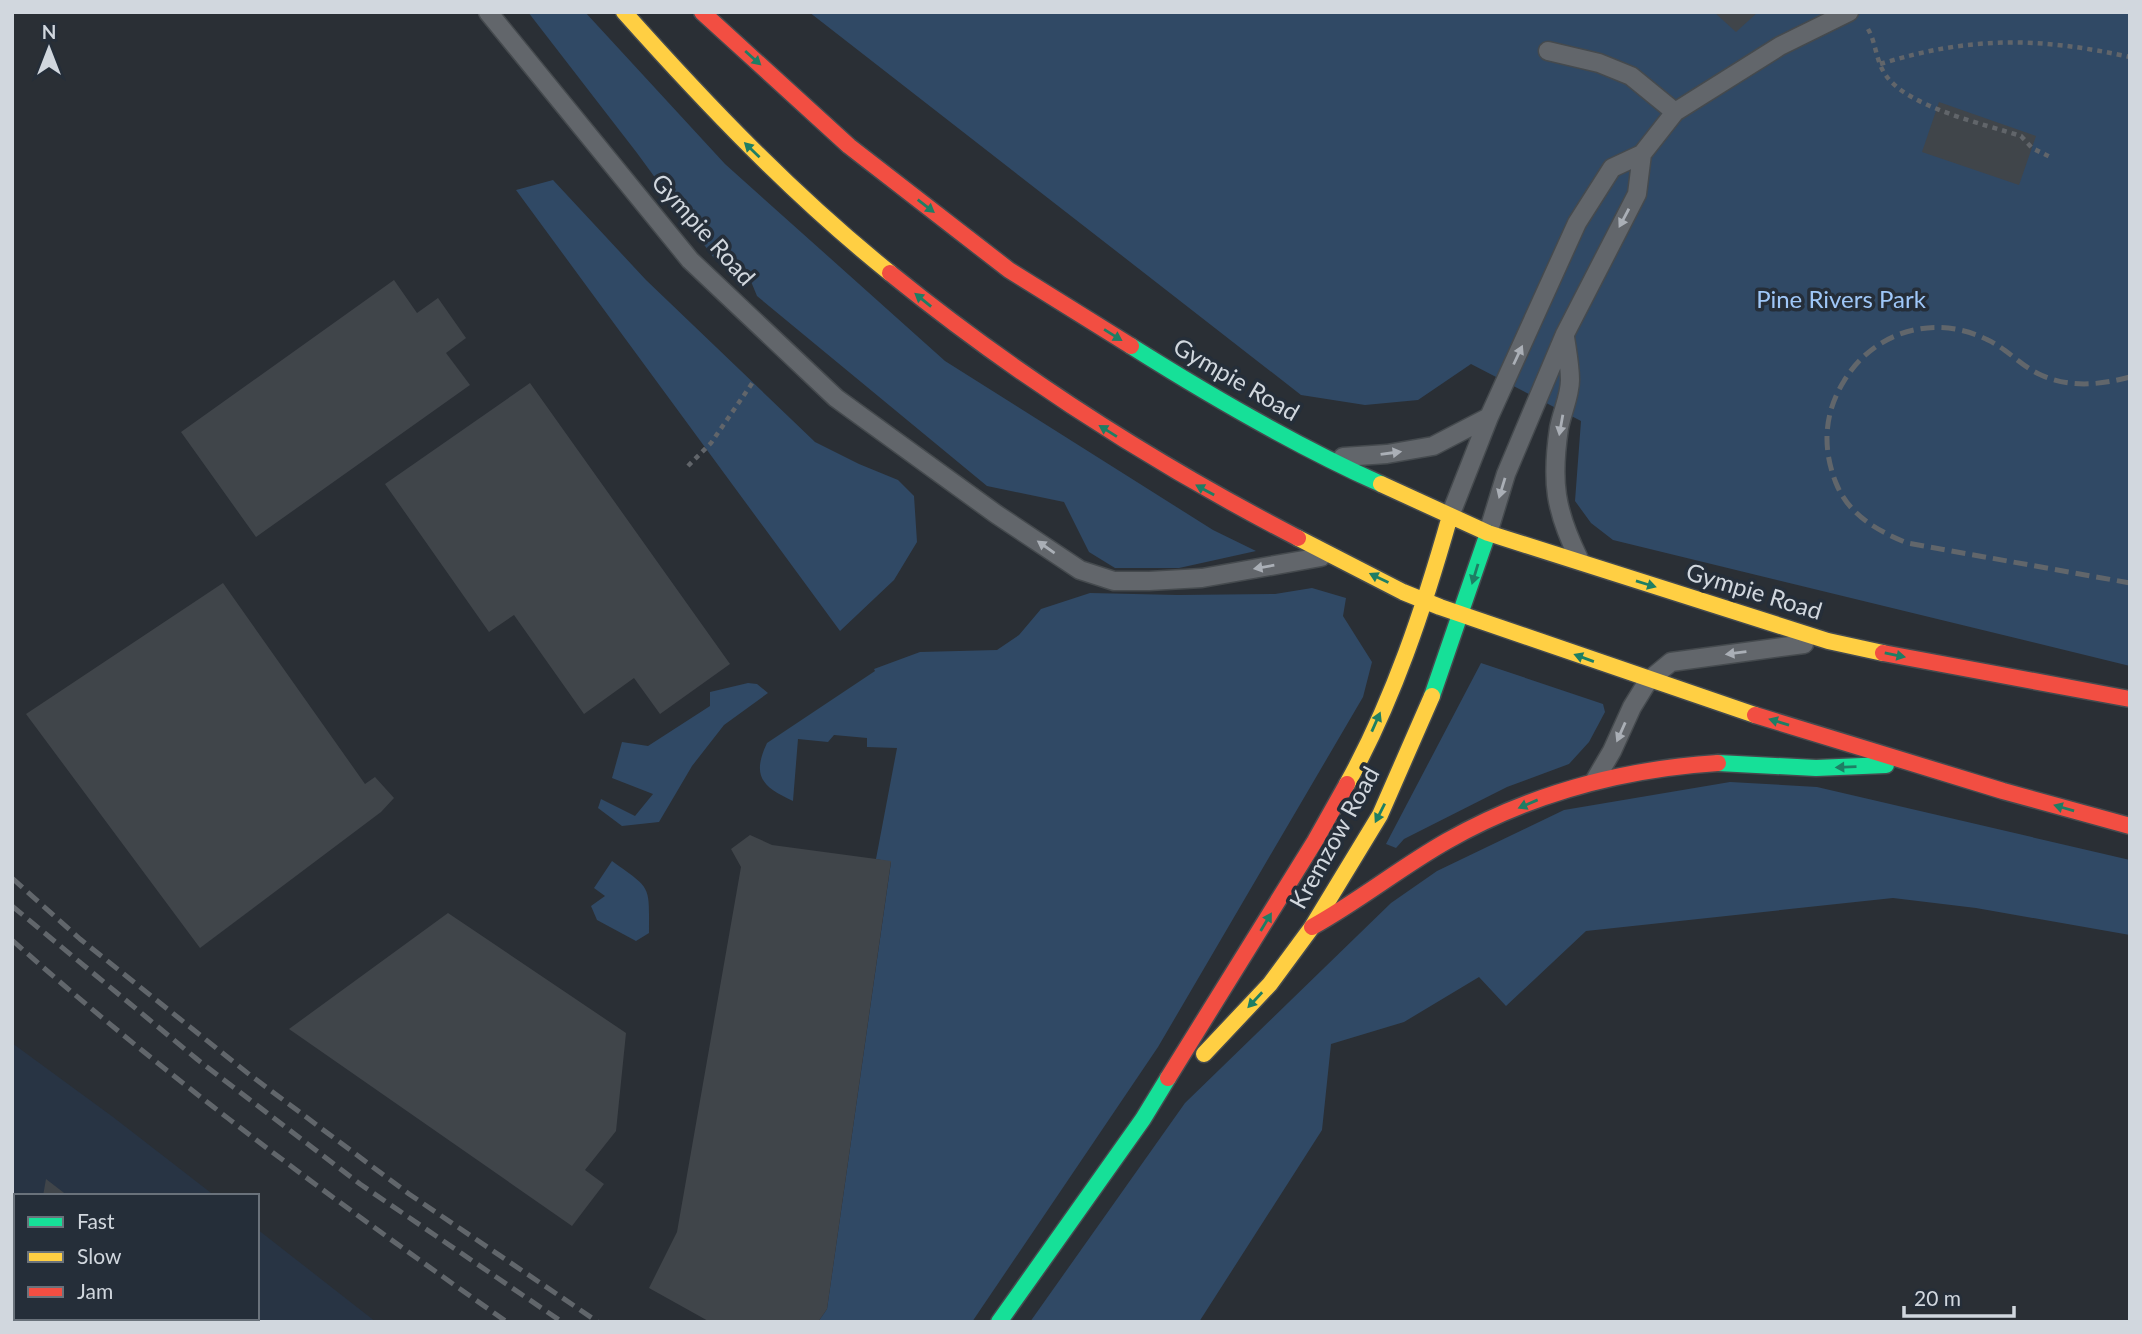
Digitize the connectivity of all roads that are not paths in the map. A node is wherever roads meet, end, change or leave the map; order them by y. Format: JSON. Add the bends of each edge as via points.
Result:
{"nodes":[{"id":1,"x":488,"y":12,"type":"edge"},
{"id":2,"x":624,"y":12,"type":"edge"},
{"id":3,"x":702,"y":12,"type":"edge"},
{"id":4,"x":1849,"y":12,"type":"edge"},
{"id":5,"x":1548,"y":51,"type":"dead end"},
{"id":6,"x":1675,"y":112,"type":"junction"},
{"id":7,"x":1642,"y":154,"type":"junction"},
{"id":8,"x":1565,"y":334,"type":"junction"},
{"id":9,"x":1489,"y":417,"type":"junction"},
{"id":10,"x":1323,"y":458,"type":"junction"},
{"id":11,"x":1450,"y":516,"type":"junction"},
{"id":12,"x":1488,"y":533,"type":"junction"},
{"id":13,"x":1331,"y":555,"type":"junction"},
{"id":14,"x":1581,"y":564,"type":"junction"},
{"id":15,"x":1426,"y":602,"type":"junction"},
{"id":16,"x":1462,"y":615,"type":"junction"},
{"id":17,"x":1828,"y":641,"type":"junction"},
{"id":18,"x":1648,"y":681,"type":"junction"},
{"id":19,"x":2130,"y":699,"type":"edge"},
{"id":20,"x":1914,"y":764,"type":"junction"},
{"id":21,"x":1593,"y":783,"type":"junction"},
{"id":22,"x":2130,"y":826,"type":"edge"},
{"id":23,"x":1312,"y":927,"type":"junction"},
{"id":24,"x":1143,"y":1119,"type":"junction"},
{"id":25,"x":999,"y":1322,"type":"edge"}],
"edges":[{"from":13,"to":1,"type":"lane","name":"Gympie Road","one_way":true,"via":[[1202,578],[1114,580],[1080,570],[836,398],[690,260]]},
{"from":13,"to":2,"type":"main road","one_way":true,"via":[[1166,468],[962,331],[843,235],[758,155]]},
{"from":3,"to":10,"type":"main road","name":"Gympie Road","one_way":true,"via":[[849,146],[1009,271],[1193,385]]},
{"from":4,"to":6,"type":"lane","via":[[1780,46]]},
{"from":5,"to":6,"type":"lane","via":[[1631,76]]},
{"from":6,"to":7,"type":"lane"},
{"from":7,"to":8,"type":"lane","one_way":true,"via":[[1637,194]]},
{"from":9,"to":7,"type":"lane","one_way":true,"via":[[1577,223],[1612,168]]},
{"from":8,"to":12,"type":"lane","one_way":true,"via":[[1506,474]]},
{"from":8,"to":14,"type":"lane","one_way":true,"via":[[1570,382],[1559,427],[1555,477],[1563,527]]},
{"from":10,"to":9,"type":"lane","one_way":true,"via":[[1433,446]]},
{"from":9,"to":11,"type":"lane"},
{"from":10,"to":11,"type":"main road","name":"Gympie Road"},
{"from":11,"to":12,"type":"main road","name":"Gympie Road"},
{"from":11,"to":15,"type":"main road","name":"Kremzow Road"},
{"from":12,"to":14,"type":"main road","name":"Gympie Road"},
{"from":12,"to":16,"type":"main road","name":"Kremzow Road","one_way":true},
{"from":15,"to":13,"type":"main road","one_way":true},
{"from":14,"to":17,"type":"main road","name":"Gympie Road","one_way":true},
{"from":15,"to":16,"type":"main road"},
{"from":24,"to":15,"type":"main road","name":"Kremzow Road","one_way":true,"via":[[1280,899],[1357,764]]},
{"from":18,"to":16,"type":"main road","one_way":true},
{"from":16,"to":23,"type":"main road","name":"Kremzow Road","one_way":true,"via":[[1380,815]]},
{"from":17,"to":18,"type":"lane","name":"Gympie Road","one_way":true,"via":[[1671,662]]},
{"from":17,"to":19,"type":"main road","name":"Gympie Road","one_way":true},
{"from":20,"to":18,"type":"main road","one_way":true},
{"from":18,"to":21,"type":"lane","name":"Gympie Road","one_way":true},
{"from":20,"to":21,"type":"main road","one_way":true,"via":[[1807,768],[1729,762],[1659,768]]},
{"from":22,"to":20,"type":"main road","one_way":true},
{"from":21,"to":23,"type":"main road","one_way":true,"via":[[1546,796],[1466,830],[1344,911]]},
{"from":23,"to":24,"type":"main road","name":"Kremzow Road","one_way":true,"via":[[1270,984]]},
{"from":24,"to":25,"type":"main road","name":"Kremzow Road"}]}
